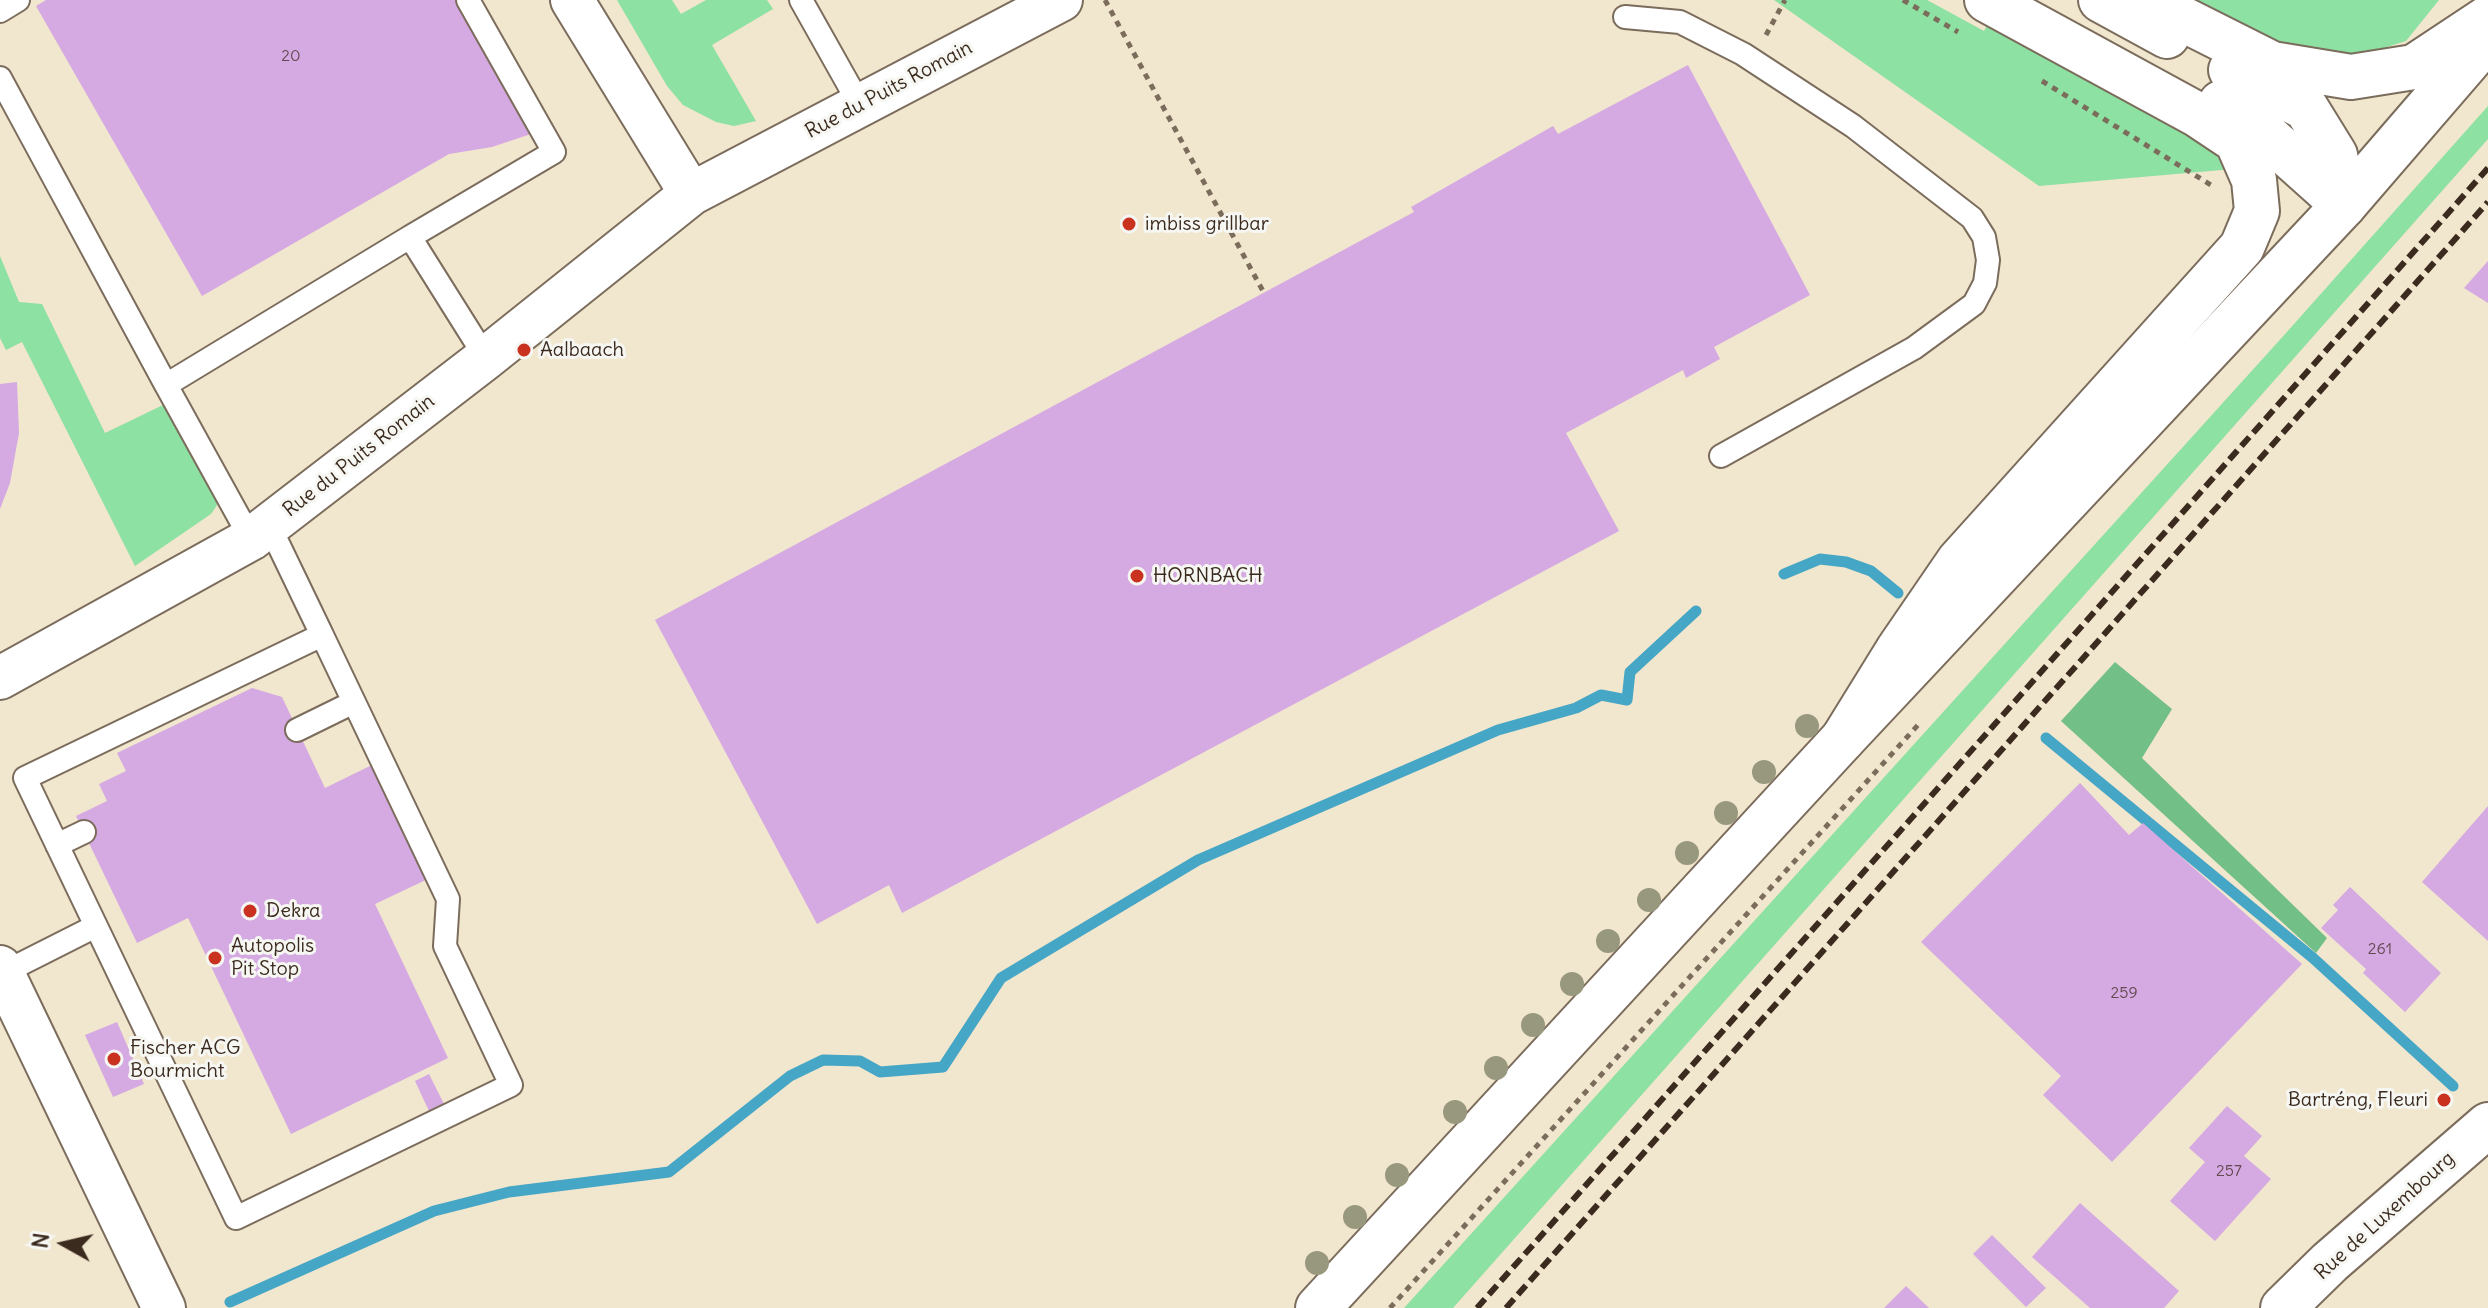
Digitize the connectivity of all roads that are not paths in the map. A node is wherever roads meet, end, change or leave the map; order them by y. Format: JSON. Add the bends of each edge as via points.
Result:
{"nodes":[{"id":1,"x":18,"y":0,"type":"edge"},
{"id":2,"x":468,"y":0,"type":"edge"},
{"id":3,"x":572,"y":0,"type":"edge"},
{"id":4,"x":801,"y":0,"type":"edge"},
{"id":5,"x":1061,"y":0,"type":"edge"},
{"id":6,"x":1987,"y":0,"type":"edge"},
{"id":7,"x":2029,"y":0,"type":"edge"},
{"id":8,"x":2101,"y":0,"type":"edge"},
{"id":9,"x":2145,"y":0,"type":"edge"},
{"id":10,"x":0,"y":11,"type":"edge"},
{"id":11,"x":1006,"y":16,"type":"edge"},
{"id":12,"x":1625,"y":17,"type":"dead end"},
{"id":13,"x":2488,"y":18,"type":"edge"},
{"id":14,"x":2488,"y":38,"type":"edge"},
{"id":15,"x":0,"y":78,"type":"edge"},
{"id":16,"x":860,"y":105,"type":"junction"},
{"id":17,"x":691,"y":194,"type":"junction"},
{"id":18,"x":2344,"y":205,"type":"junction"},
{"id":19,"x":410,"y":237,"type":"junction"},
{"id":20,"x":486,"y":358,"type":"junction"},
{"id":21,"x":166,"y":385,"type":"junction"},
{"id":22,"x":1721,"y":456,"type":"dead end"},
{"id":23,"x":260,"y":532,"type":"junction"},
{"id":24,"x":322,"y":635,"type":"junction"},
{"id":25,"x":0,"y":678,"type":"edge"},
{"id":26,"x":354,"y":702,"type":"junction"},
{"id":27,"x":297,"y":730,"type":"dead end"},
{"id":28,"x":1843,"y":739,"type":"junction"},
{"id":29,"x":84,"y":832,"type":"dead end"},
{"id":30,"x":57,"y":845,"type":"junction"},
{"id":31,"x":96,"y":926,"type":"junction"},
{"id":32,"x":1,"y":970,"type":"edge"},
{"id":33,"x":2488,"y":1125,"type":"edge"},
{"id":34,"x":164,"y":1308,"type":"edge"},
{"id":35,"x":1318,"y":1308,"type":"edge"},
{"id":36,"x":2283,"y":1308,"type":"edge"}],
"edges":[{"from":1,"to":10,"type":"lane"},
{"from":2,"to":19,"type":"lane","via":[[554,152]]},
{"from":3,"to":17,"type":"street"},
{"from":4,"to":16,"type":"lane"},
{"from":5,"to":11,"type":"street","name":"Rue du Puits Romain"},
{"from":6,"to":28,"type":"main road","via":[[2237,141],[2254,180],[2257,211],[2242,247],[1959,561]]},
{"from":7,"to":18,"type":"main road","via":[[2213,97],[2268,137]]},
{"from":8,"to":18,"type":"main road","via":[[2306,108],[2335,155]]},
{"from":9,"to":13,"type":"main road","via":[[2272,64],[2351,77],[2414,67]]},
{"from":11,"to":16,"type":"street","name":"Rue du Puits Romain"},
{"from":12,"to":22,"type":"lane","via":[[1680,22],[1743,54],[1853,126],[1972,218],[1984,237],[1985,283],[1974,304],[1914,348]]},
{"from":14,"to":18,"type":"main road"},
{"from":15,"to":21,"type":"lane"},
{"from":16,"to":17,"type":"street","name":"Rue du Puits Romain"},
{"from":17,"to":20,"type":"street","name":"Rue du Puits Romain"},
{"from":18,"to":28,"type":"main road"},
{"from":19,"to":20,"type":"lane"},
{"from":19,"to":21,"type":"lane"},
{"from":20,"to":23,"type":"street","name":"Rue du Puits Romain"},
{"from":21,"to":23,"type":"lane"},
{"from":23,"to":24,"type":"lane"},
{"from":23,"to":25,"type":"street","name":"Rue du Puits Romain"},
{"from":24,"to":26,"type":"lane"},
{"from":24,"to":30,"type":"lane","via":[[25,778]]},
{"from":26,"to":27,"type":"lane"},
{"from":26,"to":31,"type":"lane","via":[[448,899],[445,946],[511,1085],[236,1218]]},
{"from":28,"to":35,"type":"main road"},
{"from":29,"to":30,"type":"lane"},
{"from":30,"to":31,"type":"lane"},
{"from":31,"to":32,"type":"lane"},
{"from":32,"to":34,"type":"street"},
{"from":33,"to":36,"type":"main road","name":"Rue de Luxembourg"}]}
